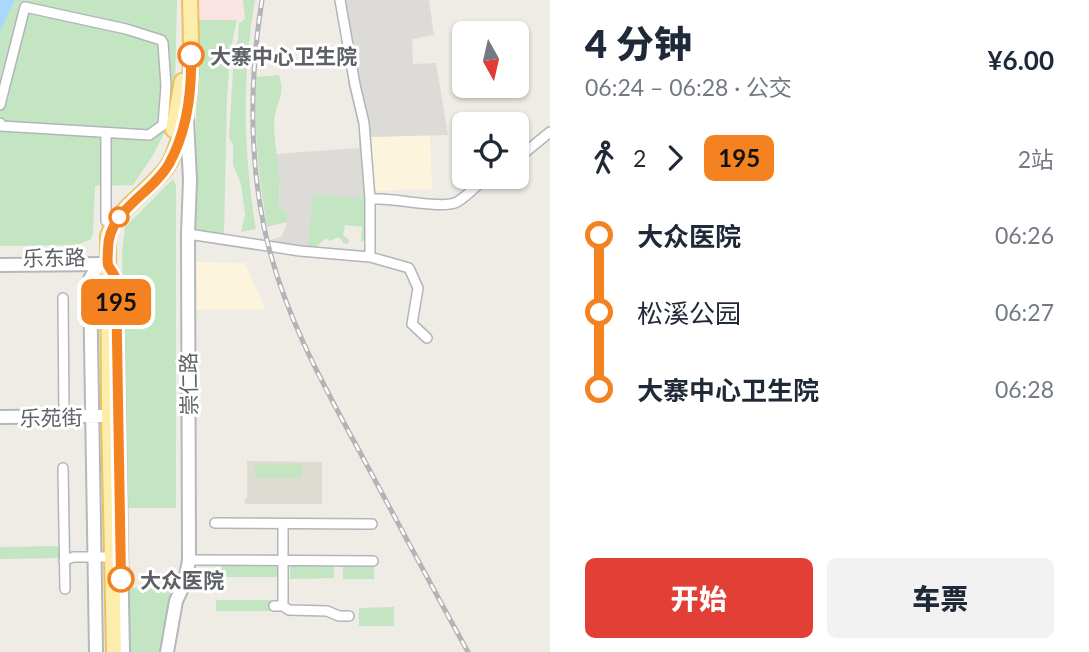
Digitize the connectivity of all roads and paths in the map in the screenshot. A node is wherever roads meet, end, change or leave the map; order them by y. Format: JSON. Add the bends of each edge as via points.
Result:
{"nodes":[{"id":1,"x":182,"y":0,"type":"edge"},
{"id":2,"x":190,"y":0,"type":"edge"},
{"id":3,"x":340,"y":0,"type":"edge"},
{"id":4,"x":0,"y":105,"type":"edge"},
{"id":5,"x":187,"y":113,"type":"junction"},
{"id":6,"x":0,"y":123,"type":"edge"},
{"id":7,"x":550,"y":132,"type":"edge"},
{"id":8,"x":106,"y":133,"type":"junction"},
{"id":9,"x":529,"y":147,"type":"edge"},
{"id":10,"x":472,"y":189,"type":"edge"},
{"id":11,"x":370,"y":199,"type":"junction"},
{"id":12,"x":106,"y":221,"type":"junction"},
{"id":13,"x":188,"y":234,"type":"junction"},
{"id":14,"x":370,"y":257,"type":"junction"},
{"id":15,"x":0,"y":258,"type":"edge"},
{"id":16,"x":104,"y":260,"type":"junction"},
{"id":17,"x":0,"y":265,"type":"edge"},
{"id":18,"x":63,"y":298,"type":"dead end"},
{"id":19,"x":427,"y":338,"type":"dead end"},
{"id":20,"x":64,"y":416,"type":"junction"},
{"id":21,"x":97,"y":416,"type":"junction"},
{"id":22,"x":0,"y":417,"type":"edge"},
{"id":23,"x":63,"y":468,"type":"dead end"},
{"id":24,"x":215,"y":523,"type":"dead end"},
{"id":25,"x":283,"y":524,"type":"junction"},
{"id":26,"x":372,"y":524,"type":"dead end"},
{"id":27,"x":100,"y":557,"type":"junction"},
{"id":28,"x":189,"y":560,"type":"junction"},
{"id":29,"x":283,"y":560,"type":"junction"},
{"id":30,"x":64,"y":561,"type":"junction"},
{"id":31,"x":373,"y":561,"type":"dead end"},
{"id":32,"x":65,"y":589,"type":"dead end"},
{"id":33,"x":349,"y":616,"type":"dead end"},
{"id":34,"x":96,"y":652,"type":"edge"},
{"id":35,"x":106,"y":652,"type":"edge"},
{"id":36,"x":114,"y":652,"type":"edge"},
{"id":37,"x":122,"y":652,"type":"edge"},
{"id":38,"x":167,"y":652,"type":"edge"}],
"edges":[{"from":1,"to":12,"type":"main road","via":[[182,82],[169,143],[161,162]]},
{"from":2,"to":5,"type":"main road"},
{"from":3,"to":11,"type":"street","via":[[364,123]]},
{"from":4,"to":8,"type":"street","via":[[25,7],[161,40],[166,86],[163,125],[149,135]]},
{"from":5,"to":13,"type":"main road","name":"崇仁路"},
{"from":5,"to":16,"type":"main road","via":[[167,167],[110,230]]},
{"from":6,"to":8,"type":"street"},
{"from":7,"to":9,"type":"street"},
{"from":8,"to":12,"type":"street"},
{"from":10,"to":11,"type":"street","via":[[455,203],[444,205]]},
{"from":11,"to":14,"type":"street"},
{"from":12,"to":16,"type":"main road","via":[[100,237]]},
{"from":13,"to":14,"type":"street"},
{"from":13,"to":28,"type":"main road","name":"崇仁路"},
{"from":14,"to":19,"type":"street","via":[[410,268],[418,288],[412,324]]},
{"from":15,"to":16,"type":"main road","name":"乐东路"},
{"from":16,"to":17,"type":"main road","name":"乐东路"},
{"from":16,"to":21,"type":"main road"},
{"from":16,"to":36,"type":"main road"},
{"from":16,"to":37,"type":"main road","via":[[116,279]]},
{"from":18,"to":20,"type":"street"},
{"from":20,"to":21,"type":"main road","name":"乐苑街"},
{"from":20,"to":22,"type":"main road","name":"乐苑街"},
{"from":21,"to":27,"type":"main road"},
{"from":23,"to":30,"type":"street"},
{"from":24,"to":25,"type":"street"},
{"from":25,"to":26,"type":"street"},
{"from":25,"to":29,"type":"street"},
{"from":27,"to":30,"type":"street"},
{"from":27,"to":34,"type":"main road"},
{"from":27,"to":35,"type":"main road"},
{"from":28,"to":29,"type":"street"},
{"from":28,"to":38,"type":"main road","name":"崇仁路"},
{"from":29,"to":31,"type":"street"},
{"from":29,"to":33,"type":"street","via":[[278,606]]},
{"from":30,"to":32,"type":"street"}]}
